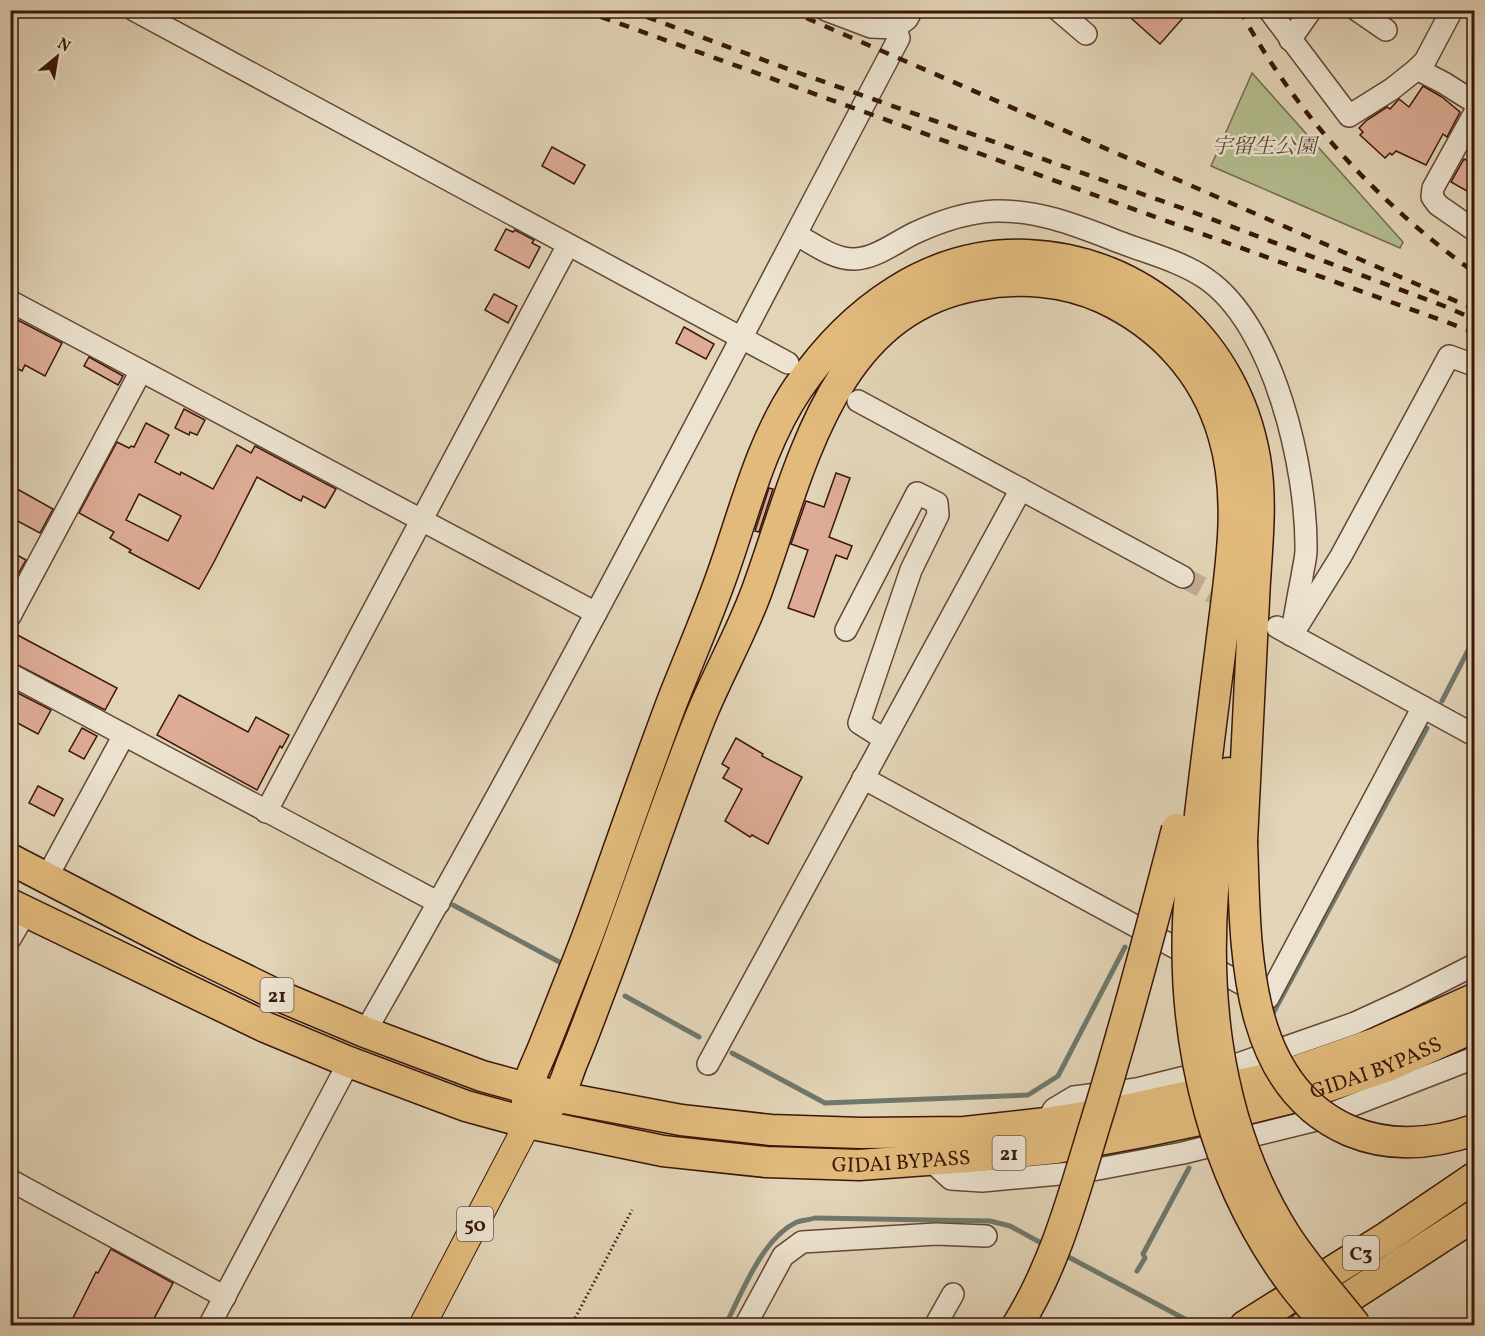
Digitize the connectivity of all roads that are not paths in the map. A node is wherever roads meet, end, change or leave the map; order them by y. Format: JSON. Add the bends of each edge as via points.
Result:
{"nodes":[{"id":1,"x":134,"y":10,"type":"edge"},
{"id":2,"x":826,"y":10,"type":"edge"},
{"id":3,"x":912,"y":10,"type":"edge"},
{"id":4,"x":1058,"y":10,"type":"edge"},
{"id":5,"x":1269,"y":10,"type":"edge"},
{"id":6,"x":1311,"y":10,"type":"edge"},
{"id":7,"x":1357,"y":10,"type":"edge"},
{"id":8,"x":1452,"y":10,"type":"edge"},
{"id":9,"x":895,"y":27,"type":"junction"},
{"id":10,"x":1386,"y":30,"type":"dead end"},
{"id":11,"x":1086,"y":34,"type":"dead end"},
{"id":12,"x":1290,"y":40,"type":"junction"},
{"id":13,"x":1417,"y":69,"type":"junction"},
{"id":14,"x":1474,"y":102,"type":"edge"},
{"id":15,"x":1474,"y":114,"type":"edge"},
{"id":16,"x":1474,"y":231,"type":"edge"},
{"id":17,"x":797,"y":235,"type":"junction"},
{"id":18,"x":568,"y":245,"type":"junction"},
{"id":19,"x":10,"y":301,"type":"edge"},
{"id":20,"x":742,"y":338,"type":"junction"},
{"id":21,"x":788,"y":363,"type":"dead end"},
{"id":22,"x":1474,"y":365,"type":"edge"},
{"id":23,"x":141,"y":370,"type":"junction"},
{"id":24,"x":858,"y":401,"type":"dead end"},
{"id":25,"x":1021,"y":489,"type":"junction"},
{"id":26,"x":423,"y":520,"type":"junction"},
{"id":27,"x":1183,"y":577,"type":"tunnel mouth"},
{"id":28,"x":1242,"y":584,"type":"junction"},
{"id":29,"x":596,"y":613,"type":"junction"},
{"id":30,"x":10,"y":616,"type":"edge"},
{"id":31,"x":846,"y":630,"type":"dead end"},
{"id":32,"x":1284,"y":631,"type":"junction"},
{"id":33,"x":10,"y":674,"type":"edge"},
{"id":34,"x":1423,"y":707,"type":"junction"},
{"id":35,"x":124,"y":735,"type":"junction"},
{"id":36,"x":1474,"y":735,"type":"edge"},
{"id":37,"x":884,"y":739,"type":"junction"},
{"id":38,"x":863,"y":778,"type":"junction"},
{"id":39,"x":266,"y":812,"type":"junction"},
{"id":40,"x":1209,"y":835,"type":"junction"},
{"id":41,"x":10,"y":859,"type":"edge"},
{"id":42,"x":47,"y":878,"type":"junction"},
{"id":43,"x":439,"y":903,"type":"junction"},
{"id":44,"x":18,"y":908,"type":"edge"},
{"id":45,"x":10,"y":939,"type":"edge"},
{"id":46,"x":1474,"y":964,"type":"edge"},
{"id":47,"x":1474,"y":999,"type":"edge"},
{"id":48,"x":1474,"y":1027,"type":"edge"},
{"id":49,"x":365,"y":1032,"type":"junction"},
{"id":50,"x":1474,"y":1058,"type":"edge"},
{"id":51,"x":349,"y":1062,"type":"junction"},
{"id":52,"x":708,"y":1064,"type":"dead end"},
{"id":53,"x":527,"y":1088,"type":"junction"},
{"id":54,"x":559,"y":1097,"type":"junction"},
{"id":55,"x":528,"y":1123,"type":"junction"},
{"id":56,"x":1046,"y":1123,"type":"junction"},
{"id":57,"x":1474,"y":1130,"type":"edge"},
{"id":58,"x":930,"y":1160,"type":"junction"},
{"id":59,"x":1474,"y":1178,"type":"edge"},
{"id":60,"x":10,"y":1180,"type":"edge"},
{"id":61,"x":1474,"y":1216,"type":"edge"},
{"id":62,"x":986,"y":1236,"type":"dead end"},
{"id":63,"x":1474,"y":1241,"type":"edge"},
{"id":64,"x":953,"y":1294,"type":"dead end"},
{"id":65,"x":225,"y":1297,"type":"junction"},
{"id":66,"x":209,"y":1326,"type":"edge"},
{"id":67,"x":422,"y":1326,"type":"edge"},
{"id":68,"x":745,"y":1326,"type":"edge"},
{"id":69,"x":935,"y":1326,"type":"edge"},
{"id":70,"x":1017,"y":1326,"type":"edge"},
{"id":71,"x":1245,"y":1326,"type":"edge"},
{"id":72,"x":1305,"y":1326,"type":"edge"},
{"id":73,"x":1327,"y":1326,"type":"edge"},
{"id":74,"x":1332,"y":1326,"type":"edge"},
{"id":75,"x":1356,"y":1326,"type":"edge"}],
"edges":[{"from":1,"to":18,"type":"street"},
{"from":2,"to":9,"type":"street","via":[[871,27]]},
{"from":3,"to":9,"type":"street"},
{"from":4,"to":11,"type":"street"},
{"from":5,"to":12,"type":"street"},
{"from":6,"to":12,"type":"street"},
{"from":7,"to":10,"type":"street"},
{"from":8,"to":13,"type":"street"},
{"from":9,"to":17,"type":"street","via":[[899,38]]},
{"from":12,"to":13,"type":"street","via":[[1349,116]]},
{"from":13,"to":14,"type":"street"},
{"from":15,"to":16,"type":"street","via":[[1433,188],[1432,197]]},
{"from":17,"to":20,"type":"street"},
{"from":17,"to":32,"type":"street","via":[[831,254],[855,259],[958,217],[994,212],[1031,213],[1066,222],[1204,277],[1228,297],[1264,356],[1282,403],[1299,468],[1306,552]]},
{"from":18,"to":20,"type":"street"},
{"from":18,"to":26,"type":"street"},
{"from":19,"to":23,"type":"street"},
{"from":20,"to":21,"type":"street"},
{"from":20,"to":29,"type":"street"},
{"from":22,"to":32,"type":"street","via":[[1449,356],[1341,556]]},
{"from":23,"to":26,"type":"street"},
{"from":23,"to":30,"type":"street"},
{"from":24,"to":25,"type":"street"},
{"from":25,"to":27,"type":"street"},
{"from":25,"to":37,"type":"street"},
{"from":26,"to":29,"type":"street"},
{"from":26,"to":39,"type":"street"},
{"from":28,"to":40,"type":"highway"},
{"from":28,"to":40,"type":"highway"},
{"from":28,"to":53,"type":"highway","via":[[1259,530],[1255,455],[1245,420],[1230,383],[1210,350],[1155,297],[1122,278],[1085,264],[1050,256],[1018,255],[947,265],[884,299],[824,355],[799,387],[765,450],[584,946]]},
{"from":28,"to":54,"type":"highway","via":[[1232,482],[1217,413],[1202,382],[1157,331],[1128,310],[1098,296],[1064,285],[1030,281],[961,288],[927,301],[897,319],[847,371],[814,429],[754,597],[701,717]]},
{"from":29,"to":43,"type":"street"},
{"from":31,"to":37,"type":"street","via":[[917,492],[937,503],[938,515],[912,570],[859,723]]},
{"from":32,"to":34,"type":"street"},
{"from":33,"to":35,"type":"street"},
{"from":34,"to":36,"type":"street"},
{"from":34,"to":38,"type":"street","via":[[1268,998]]},
{"from":35,"to":39,"type":"street"},
{"from":35,"to":42,"type":"street"},
{"from":37,"to":38,"type":"street"},
{"from":38,"to":52,"type":"street"},
{"from":39,"to":43,"type":"street"},
{"from":40,"to":57,"type":"highway","bridge":true,"via":[[1245,913],[1254,1000],[1275,1062],[1290,1084],[1314,1109],[1363,1136],[1420,1143]]},
{"from":40,"to":70,"type":"highway","bridge":true,"via":[[1111,1074],[1076,1189],[1043,1276]]},
{"from":40,"to":73,"type":"highway","bridge":true,"via":[[1188,924],[1193,1027],[1208,1107],[1243,1200],[1292,1283]]},
{"from":40,"to":75,"type":"highway","bridge":true,"via":[[1210,977],[1219,1060],[1230,1105],[1263,1193],[1286,1235]]},
{"from":41,"to":42,"type":"highway","number":"21"},
{"from":42,"to":49,"type":"highway","number":"21","via":[[277,995]]},
{"from":43,"to":49,"type":"street"},
{"from":44,"to":45,"type":"street"},
{"from":44,"to":51,"type":"highway","number":"21","via":[[255,1022]]},
{"from":46,"to":56,"type":"street","via":[[1355,1023],[1238,1064],[1137,1089],[1074,1097],[1054,1109]]},
{"from":47,"to":56,"type":"highway","name":"GIDAI BYPASS","number":"21","via":[[1376,1043],[1288,1074],[1126,1110]]},
{"from":48,"to":58,"type":"highway","name":"GIDAI BYPASS","number":"21","via":[[1388,1066],[1296,1097],[1223,1115],[1056,1148]]},
{"from":49,"to":53,"type":"highway","number":"21","via":[[482,1076]]},
{"from":50,"to":58,"type":"street","via":[[1312,1121],[1183,1153],[1082,1172],[982,1181],[951,1179]]},
{"from":51,"to":55,"type":"highway","number":"21","via":[[466,1106]]},
{"from":51,"to":65,"type":"street"},
{"from":53,"to":54,"type":"highway","number":"21"},
{"from":53,"to":55,"type":"highway"},
{"from":54,"to":55,"type":"highway"},
{"from":54,"to":56,"type":"highway","name":"GIDAI BYPASS","number":"21","via":[[681,1120],[771,1130],[964,1132]]},
{"from":55,"to":58,"type":"highway","name":"GIDAI BYPASS","number":"21","via":[[663,1151],[755,1160],[859,1165]]},
{"from":55,"to":67,"type":"main road","number":"50"},
{"from":59,"to":71,"type":"highway","number":"C3","bridge":true},
{"from":60,"to":65,"type":"street"},
{"from":61,"to":72,"type":"highway","number":"C3","bridge":true},
{"from":62,"to":68,"type":"street","via":[[936,1234],[802,1242],[783,1256]]},
{"from":63,"to":74,"type":"highway"},
{"from":64,"to":69,"type":"street"},
{"from":65,"to":66,"type":"street"}]}
